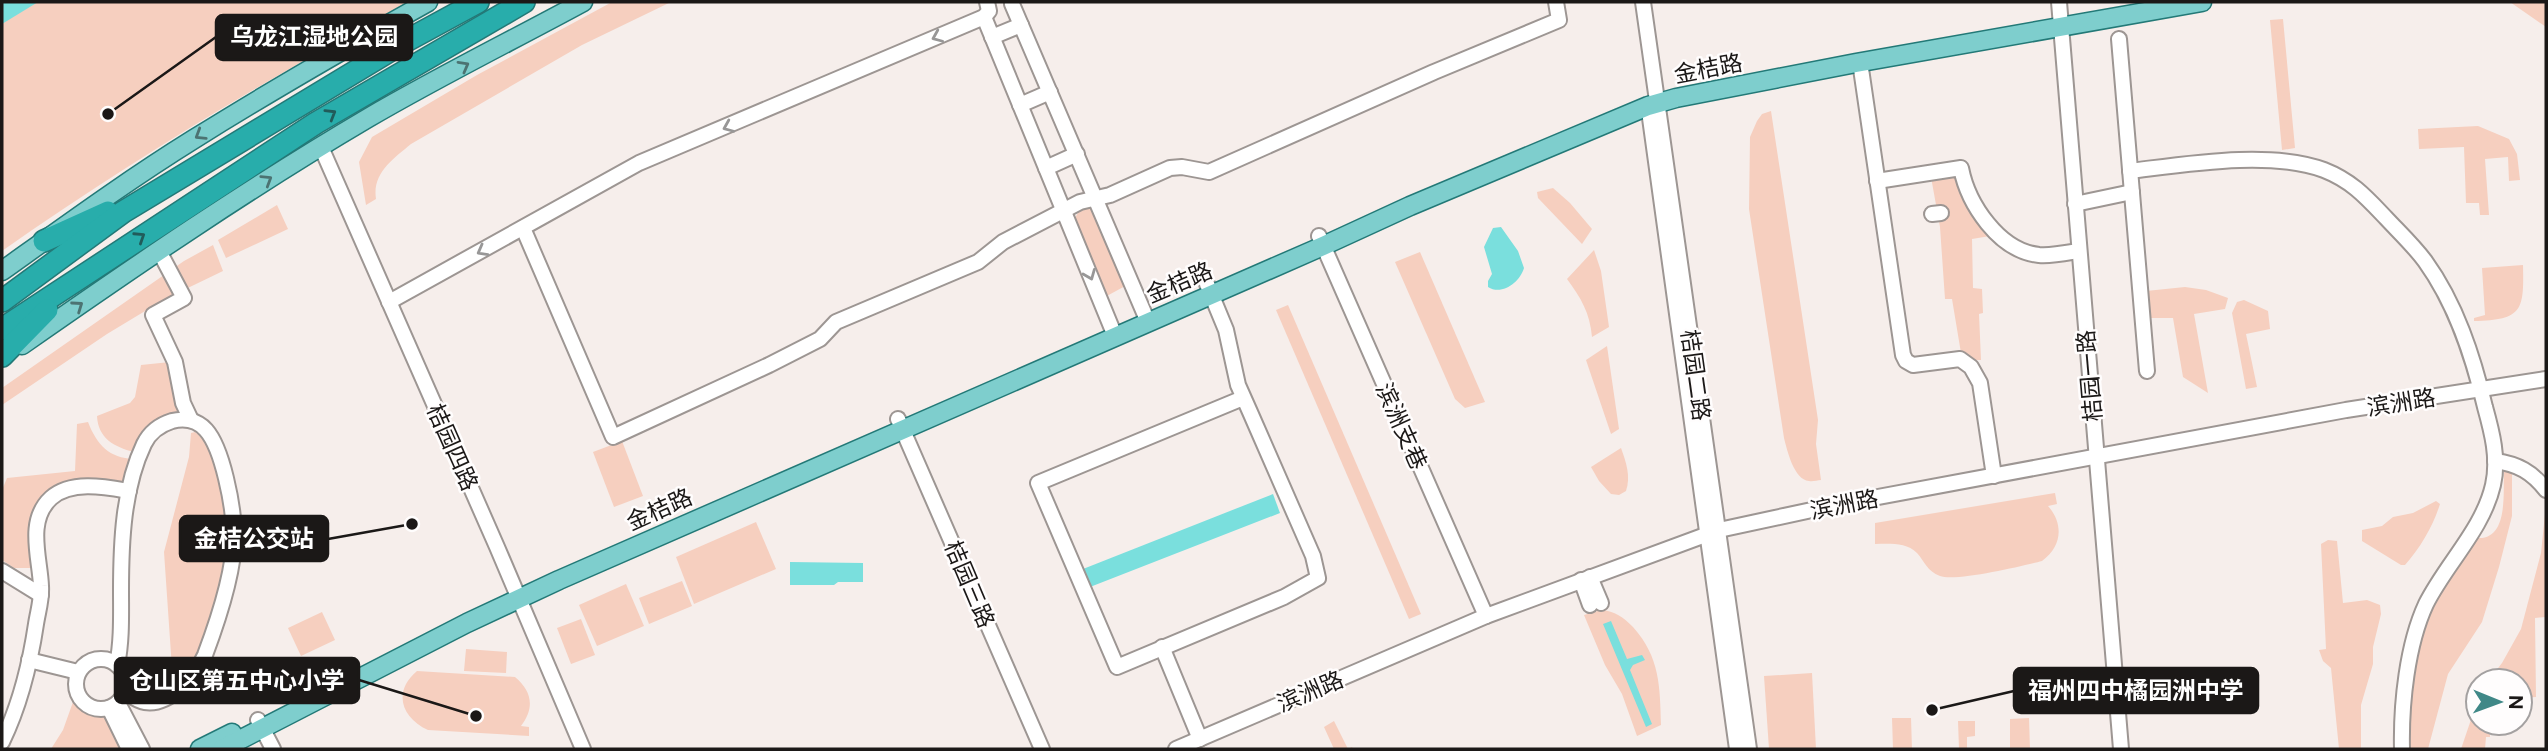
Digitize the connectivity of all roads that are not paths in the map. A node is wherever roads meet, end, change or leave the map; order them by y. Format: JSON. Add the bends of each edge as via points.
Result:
{"nodes":[{"id":1,"x":428,"y":2,"type":"edge"},
{"id":2,"x":478,"y":2,"type":"edge"},
{"id":3,"x":524,"y":2,"type":"edge"},
{"id":4,"x":583,"y":2,"type":"edge"},
{"id":5,"x":987,"y":2,"type":"edge"},
{"id":6,"x":1556,"y":2,"type":"edge"},
{"id":7,"x":1635,"y":2,"type":"edge"},
{"id":8,"x":1643,"y":2,"type":"edge"},
{"id":9,"x":2140,"y":2,"type":"edge"},
{"id":10,"x":2202,"y":2,"type":"edge"},
{"id":11,"x":1011,"y":3,"type":"edge"},
{"id":12,"x":2060,"y":15,"type":"edge"},
{"id":13,"x":984,"y":17,"type":"junction"},
{"id":14,"x":1021,"y":25,"type":"junction"},
{"id":15,"x":992,"y":37,"type":"junction"},
{"id":16,"x":2119,"y":39,"type":"dead end"},
{"id":17,"x":1860,"y":62,"type":"junction"},
{"id":18,"x":1050,"y":92,"type":"junction"},
{"id":19,"x":1652,"y":99,"type":"junction"},
{"id":20,"x":1020,"y":105,"type":"junction"},
{"id":21,"x":321,"y":147,"type":"junction"},
{"id":22,"x":1077,"y":154,"type":"junction"},
{"id":23,"x":1046,"y":168,"type":"junction"},
{"id":24,"x":173,"y":181,"type":"junction"},
{"id":25,"x":1877,"y":181,"type":"junction"},
{"id":26,"x":2131,"y":182,"type":"junction"},
{"id":27,"x":1097,"y":200,"type":"junction"},
{"id":28,"x":2074,"y":200,"type":"junction"},
{"id":29,"x":1064,"y":213,"type":"junction"},
{"id":30,"x":523,"y":228,"type":"junction"},
{"id":31,"x":44,"y":241,"type":"junction"},
{"id":32,"x":1321,"y":241,"type":"junction"},
{"id":33,"x":159,"y":251,"type":"junction"},
{"id":34,"x":2078,"y":251,"type":"junction"},
{"id":35,"x":99,"y":264,"type":"junction"},
{"id":36,"x":2,"y":271,"type":"edge"},
{"id":37,"x":1210,"y":290,"type":"junction"},
{"id":38,"x":2,"y":301,"type":"edge"},
{"id":39,"x":389,"y":302,"type":"junction"},
{"id":40,"x":1146,"y":317,"type":"junction"},
{"id":41,"x":2,"y":330,"type":"edge"},
{"id":42,"x":1113,"y":331,"type":"junction"},
{"id":43,"x":2,"y":358,"type":"edge"},
{"id":44,"x":2147,"y":371,"type":"dead end"},
{"id":45,"x":2546,"y":379,"type":"edge"},
{"id":46,"x":2481,"y":390,"type":"junction"},
{"id":47,"x":1243,"y":398,"type":"junction"},
{"id":48,"x":191,"y":420,"type":"junction"},
{"id":49,"x":901,"y":424,"type":"junction"},
{"id":50,"x":2096,"y":457,"type":"junction"},
{"id":51,"x":2495,"y":461,"type":"junction"},
{"id":52,"x":1994,"y":476,"type":"junction"},
{"id":53,"x":2546,"y":490,"type":"edge"},
{"id":54,"x":129,"y":491,"type":"junction"},
{"id":55,"x":1713,"y":532,"type":"junction"},
{"id":56,"x":2,"y":571,"type":"edge"},
{"id":57,"x":1586,"y":578,"type":"junction"},
{"id":58,"x":517,"y":594,"type":"junction"},
{"id":59,"x":41,"y":595,"type":"junction"},
{"id":60,"x":1596,"y":604,"type":"dead end"},
{"id":61,"x":1486,"y":616,"type":"junction"},
{"id":62,"x":1163,"y":648,"type":"junction"},
{"id":63,"x":29,"y":660,"type":"junction"},
{"id":64,"x":117,"y":665,"type":"junction"},
{"id":65,"x":78,"y":672,"type":"junction"},
{"id":66,"x":117,"y":701,"type":"junction"},
{"id":67,"x":261,"y":723,"type":"junction"},
{"id":68,"x":2,"y":742,"type":"edge"},
{"id":69,"x":1188,"y":745,"type":"edge"},
{"id":70,"x":129,"y":749,"type":"edge"},
{"id":71,"x":142,"y":749,"type":"edge"},
{"id":72,"x":200,"y":749,"type":"edge"},
{"id":73,"x":222,"y":749,"type":"edge"},
{"id":74,"x":273,"y":749,"type":"edge"},
{"id":75,"x":583,"y":749,"type":"edge"},
{"id":76,"x":1042,"y":749,"type":"edge"},
{"id":77,"x":1737,"y":749,"type":"edge"},
{"id":78,"x":1749,"y":749,"type":"edge"},
{"id":79,"x":2121,"y":749,"type":"edge"},
{"id":80,"x":2402,"y":749,"type":"edge"}],
"edges":[{"from":1,"to":31,"type":"main road","one_way":true,"via":[[193,139]]},
{"from":2,"to":24,"type":"highway"},
{"from":35,"to":3,"type":"highway","one_way":true,"via":[[316,123]]},
{"from":21,"to":4,"type":"main road","one_way":true},
{"from":5,"to":13,"type":"street","via":[[989,11]]},
{"from":6,"to":27,"type":"street","via":[[1559,20],[1215,170],[1170,169]]},
{"from":7,"to":19,"type":"street","name":"桔园二路"},
{"from":8,"to":19,"type":"street","name":"桔园二路"},
{"from":9,"to":12,"type":"main road"},
{"from":10,"to":12,"type":"main road","name":"金桔路"},
{"from":11,"to":14,"type":"street"},
{"from":12,"to":17,"type":"main road","name":"金桔路"},
{"from":12,"to":19,"type":"main road"},
{"from":12,"to":28,"type":"street","name":"桔园一路"},
{"from":13,"to":15,"type":"street"},
{"from":13,"to":30,"type":"street","one_way":true,"via":[[639,163]]},
{"from":14,"to":15,"type":"street"},
{"from":14,"to":18,"type":"street"},
{"from":15,"to":20,"type":"street"},
{"from":16,"to":26,"type":"street"},
{"from":17,"to":19,"type":"main road","name":"金桔路"},
{"from":17,"to":25,"type":"street"},
{"from":18,"to":20,"type":"street"},
{"from":18,"to":22,"type":"street"},
{"from":19,"to":32,"type":"main road","name":"金桔路"},
{"from":19,"to":55,"type":"street","name":"桔园二路"},
{"from":20,"to":23,"type":"street"},
{"from":33,"to":21,"type":"main road","one_way":true},
{"from":21,"to":39,"type":"street","name":"桔园四路"},
{"from":22,"to":23,"type":"street"},
{"from":22,"to":27,"type":"street"},
{"from":23,"to":29,"type":"street"},
{"from":24,"to":31,"type":"highway"},
{"from":24,"to":38,"type":"highway"},
{"from":25,"to":34,"type":"street","via":[[1961,168],[1987,223],[2002,237],[2033,254]]},
{"from":25,"to":52,"type":"street","via":[[1903,355],[1913,365],[1960,359],[1971,367],[1980,383]]},
{"from":26,"to":28,"type":"street"},
{"from":26,"to":44,"type":"street"},
{"from":26,"to":46,"type":"street","via":[[2220,161],[2270,161],[2322,169],[2348,181],[2412,245],[2437,280],[2462,328]]},
{"from":27,"to":29,"type":"street","via":[[1080,202]]},
{"from":27,"to":40,"type":"street"},
{"from":28,"to":34,"type":"street","name":"桔园一路"},
{"from":29,"to":30,"type":"street","via":[[1003,242],[978,261],[836,322],[820,339],[613,438]]},
{"from":29,"to":42,"type":"street","one_way":true},
{"from":30,"to":39,"type":"street","one_way":true},
{"from":31,"to":36,"type":"main road"},
{"from":32,"to":37,"type":"main road","name":"金桔路"},
{"from":32,"to":61,"type":"street","name":"滨洲支巷"},
{"from":43,"to":33,"type":"main road","one_way":true},
{"from":33,"to":48,"type":"street","via":[[184,298],[153,315],[175,362]]},
{"from":34,"to":50,"type":"street","name":"桔园一路"},
{"from":35,"to":41,"type":"highway"},
{"from":35,"to":43,"type":"highway","via":[[50,306]]},
{"from":37,"to":40,"type":"main road","name":"金桔路"},
{"from":37,"to":47,"type":"street","via":[[1226,330]]},
{"from":39,"to":58,"type":"street","name":"桔园四路"},
{"from":40,"to":42,"type":"main road","name":"金桔路"},
{"from":42,"to":49,"type":"main road","name":"金桔路"},
{"from":45,"to":46,"type":"street","name":"滨洲路"},
{"from":46,"to":50,"type":"street","name":"滨洲路"},
{"from":46,"to":51,"type":"street"},
{"from":47,"to":62,"type":"street","via":[[1313,556],[1318,578]]},
{"from":47,"to":62,"type":"street","via":[[1038,483],[1117,667]]},
{"from":48,"to":54,"type":"street","via":[[168,422],[154,430],[144,444]]},
{"from":48,"to":66,"type":"street","via":[[210,436],[230,503],[234,544],[225,588],[205,656],[185,683],[152,702]]},
{"from":49,"to":58,"type":"main road","name":"金桔路"},
{"from":49,"to":76,"type":"street","name":"桔园三路"},
{"from":50,"to":52,"type":"street","name":"滨洲路"},
{"from":50,"to":79,"type":"street","name":"桔园一路"},
{"from":51,"to":53,"type":"street","via":[[2522,467]]},
{"from":51,"to":80,"type":"street","via":[[2494,483],[2485,509],[2433,592],[2416,630]]},
{"from":52,"to":55,"type":"street","name":"滨洲路"},
{"from":54,"to":59,"type":"street","via":[[88,486],[51,498],[36,533]]},
{"from":54,"to":64,"type":"street"},
{"from":55,"to":57,"type":"street","name":"滨洲路"},
{"from":55,"to":77,"type":"street","name":"桔园二路"},
{"from":55,"to":78,"type":"street","name":"桔园二路"},
{"from":56,"to":59,"type":"street"},
{"from":57,"to":60,"type":"street"},
{"from":57,"to":61,"type":"street","name":"滨洲路"},
{"from":58,"to":67,"type":"main road","name":"金桔路"},
{"from":58,"to":75,"type":"street","name":"桔园四路"},
{"from":59,"to":63,"type":"street"},
{"from":61,"to":69,"type":"street","name":"滨洲路"},
{"from":62,"to":69,"type":"street"},
{"from":63,"to":65,"type":"street"},
{"from":63,"to":68,"type":"street"},
{"from":64,"to":65,"type":"street","via":[[95,659]]},
{"from":64,"to":66,"type":"street","via":[[126,681]]},
{"from":65,"to":66,"type":"street","via":[[75,685],[82,701],[96,709]]},
{"from":66,"to":70,"type":"street"},
{"from":66,"to":71,"type":"street"},
{"from":67,"to":72,"type":"main road"},
{"from":67,"to":73,"type":"main road","name":"金桔路"},
{"from":67,"to":74,"type":"street"}]}
